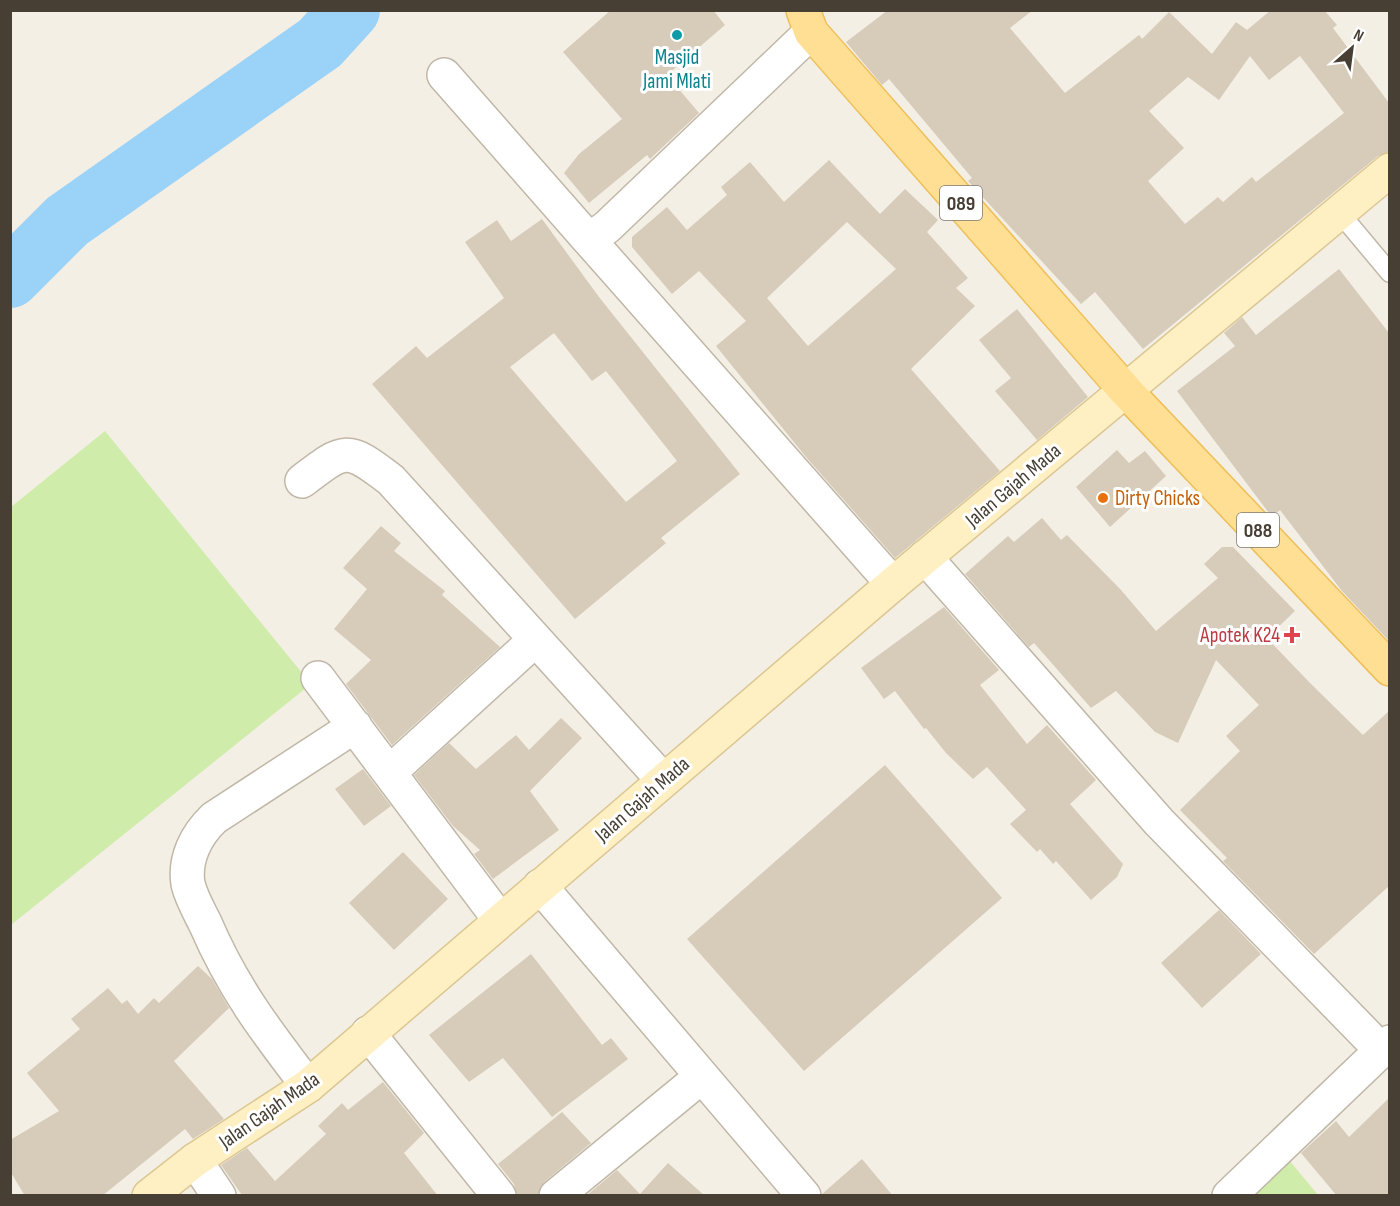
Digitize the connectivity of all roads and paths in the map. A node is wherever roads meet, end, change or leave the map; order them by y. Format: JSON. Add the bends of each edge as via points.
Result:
{"nodes":[{"id":1,"x":807,"y":21,"type":"edge"},
{"id":2,"x":444,"y":75,"type":"dead end"},
{"id":3,"x":1389,"y":170,"type":"edge"},
{"id":4,"x":1339,"y":212,"type":"junction"},
{"id":5,"x":589,"y":240,"type":"junction"},
{"id":6,"x":1389,"y":273,"type":"edge"},
{"id":7,"x":1126,"y":391,"type":"junction"},
{"id":8,"x":302,"y":482,"type":"dead end"},
{"id":9,"x":926,"y":557,"type":"junction"},
{"id":10,"x":893,"y":584,"type":"junction"},
{"id":11,"x":535,"y":640,"type":"junction"},
{"id":12,"x":1389,"y":669,"type":"edge"},
{"id":13,"x":318,"y":678,"type":"dead end"},
{"id":14,"x":355,"y":726,"type":"junction"},
{"id":15,"x":390,"y":772,"type":"junction"},
{"id":16,"x":663,"y":780,"type":"junction"},
{"id":17,"x":540,"y":886,"type":"junction"},
{"id":18,"x":500,"y":920,"type":"junction"},
{"id":19,"x":368,"y":1033,"type":"junction"},
{"id":20,"x":1385,"y":1046,"type":"edge"},
{"id":21,"x":701,"y":1077,"type":"junction"},
{"id":22,"x":308,"y":1086,"type":"junction"},
{"id":23,"x":195,"y":1160,"type":"junction"},
{"id":24,"x":149,"y":1196,"type":"edge"},
{"id":25,"x":219,"y":1196,"type":"edge"},
{"id":26,"x":499,"y":1196,"type":"edge"},
{"id":27,"x":556,"y":1196,"type":"edge"},
{"id":28,"x":804,"y":1196,"type":"edge"},
{"id":29,"x":1229,"y":1196,"type":"edge"}],
"edges":[{"from":1,"to":5,"type":"street","via":[[607,227]]},
{"from":1,"to":7,"type":"main road","number":"089"},
{"from":2,"to":5,"type":"street"},
{"from":3,"to":4,"type":"main road","name":"Jalan Gajah Mada"},
{"from":4,"to":6,"type":"lane"},
{"from":4,"to":7,"type":"main road","name":"Jalan Gajah Mada"},
{"from":5,"to":10,"type":"street"},
{"from":7,"to":9,"type":"main road","name":"Jalan Gajah Mada"},
{"from":7,"to":12,"type":"main road","number":"088"},
{"from":8,"to":11,"type":"street","via":[[334,456],[354,455],[369,463],[391,480]]},
{"from":9,"to":10,"type":"main road","name":"Jalan Gajah Mada"},
{"from":9,"to":20,"type":"street","via":[[1159,822]]},
{"from":10,"to":16,"type":"main road","name":"Jalan Gajah Mada"},
{"from":11,"to":15,"type":"street"},
{"from":11,"to":16,"type":"street"},
{"from":13,"to":14,"type":"street"},
{"from":14,"to":15,"type":"street"},
{"from":14,"to":22,"type":"street","via":[[214,818],[200,831],[188,868],[188,885],[224,966],[248,1008]]},
{"from":15,"to":18,"type":"street"},
{"from":16,"to":17,"type":"main road","name":"Jalan Gajah Mada"},
{"from":17,"to":18,"type":"main road","name":"Jalan Gajah Mada"},
{"from":17,"to":21,"type":"street"},
{"from":18,"to":19,"type":"main road","name":"Jalan Gajah Mada"},
{"from":19,"to":22,"type":"main road","name":"Jalan Gajah Mada"},
{"from":19,"to":26,"type":"street"},
{"from":20,"to":29,"type":"street"},
{"from":21,"to":27,"type":"street"},
{"from":21,"to":28,"type":"street"},
{"from":22,"to":23,"type":"main road","name":"Jalan Gajah Mada"},
{"from":23,"to":24,"type":"main road","name":"Jalan Gajah Mada"},
{"from":23,"to":25,"type":"street"}]}
